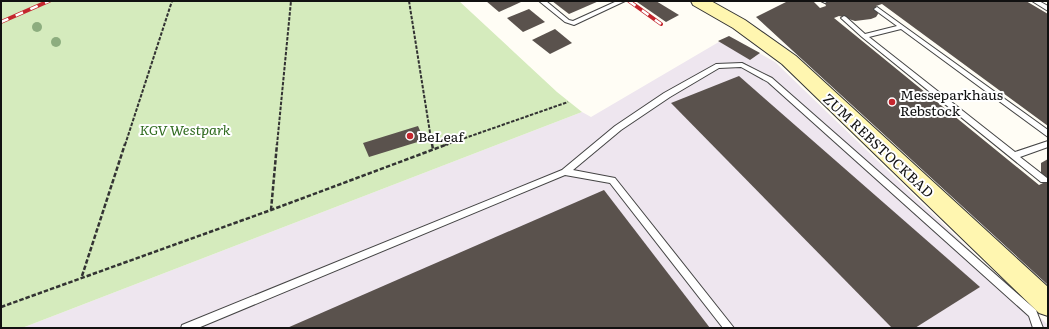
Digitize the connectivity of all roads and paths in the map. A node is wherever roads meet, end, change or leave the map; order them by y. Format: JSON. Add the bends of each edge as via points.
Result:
{"nodes":[{"id":1,"x":172,"y":1,"type":"edge"},
{"id":2,"x":291,"y":1,"type":"edge"},
{"id":3,"x":409,"y":1,"type":"edge"},
{"id":4,"x":542,"y":1,"type":"edge"},
{"id":5,"x":622,"y":1,"type":"edge"},
{"id":6,"x":699,"y":1,"type":"edge"},
{"id":7,"x":1035,"y":1,"type":"edge"},
{"id":8,"x":877,"y":9,"type":"dead end"},
{"id":9,"x":1048,"y":9,"type":"edge"},
{"id":10,"x":844,"y":18,"type":"dead end"},
{"id":11,"x":902,"y":26,"type":"junction"},
{"id":12,"x":864,"y":36,"type":"junction"},
{"id":13,"x":568,"y":102,"type":"dead end"},
{"id":14,"x":1048,"y":134,"type":"edge"},
{"id":15,"x":1048,"y":144,"type":"edge"},
{"id":16,"x":433,"y":149,"type":"junction"},
{"id":17,"x":1013,"y":156,"type":"junction"},
{"id":18,"x":565,"y":172,"type":"junction"},
{"id":19,"x":1044,"y":180,"type":"dead end"},
{"id":20,"x":271,"y":210,"type":"junction"},
{"id":21,"x":82,"y":277,"type":"junction"},
{"id":22,"x":1048,"y":304,"type":"edge"},
{"id":23,"x":1,"y":307,"type":"edge"},
{"id":24,"x":186,"y":328,"type":"edge"},
{"id":25,"x":729,"y":328,"type":"edge"},
{"id":26,"x":1038,"y":328,"type":"edge"}],
"edges":[{"from":1,"to":21,"type":"path"},
{"from":2,"to":20,"type":"path"},
{"from":3,"to":16,"type":"path"},
{"from":4,"to":5,"type":"lane","via":[[567,21],[574,23]]},
{"from":6,"to":22,"type":"main road","name":"ZUM REBSTOCKBAD","via":[[739,24],[789,60]]},
{"from":7,"to":9,"type":"lane"},
{"from":8,"to":11,"type":"lane"},
{"from":10,"to":12,"type":"lane"},
{"from":11,"to":12,"type":"lane"},
{"from":11,"to":14,"type":"lane"},
{"from":12,"to":17,"type":"lane"},
{"from":13,"to":16,"type":"path"},
{"from":15,"to":17,"type":"lane"},
{"from":16,"to":20,"type":"path"},
{"from":17,"to":19,"type":"lane"},
{"from":18,"to":24,"type":"lane"},
{"from":18,"to":25,"type":"lane","via":[[612,180]]},
{"from":18,"to":26,"type":"lane","via":[[618,128],[667,95],[718,66],[742,65],[770,80],[1033,313]]},
{"from":20,"to":21,"type":"path"},
{"from":21,"to":23,"type":"path"}]}
